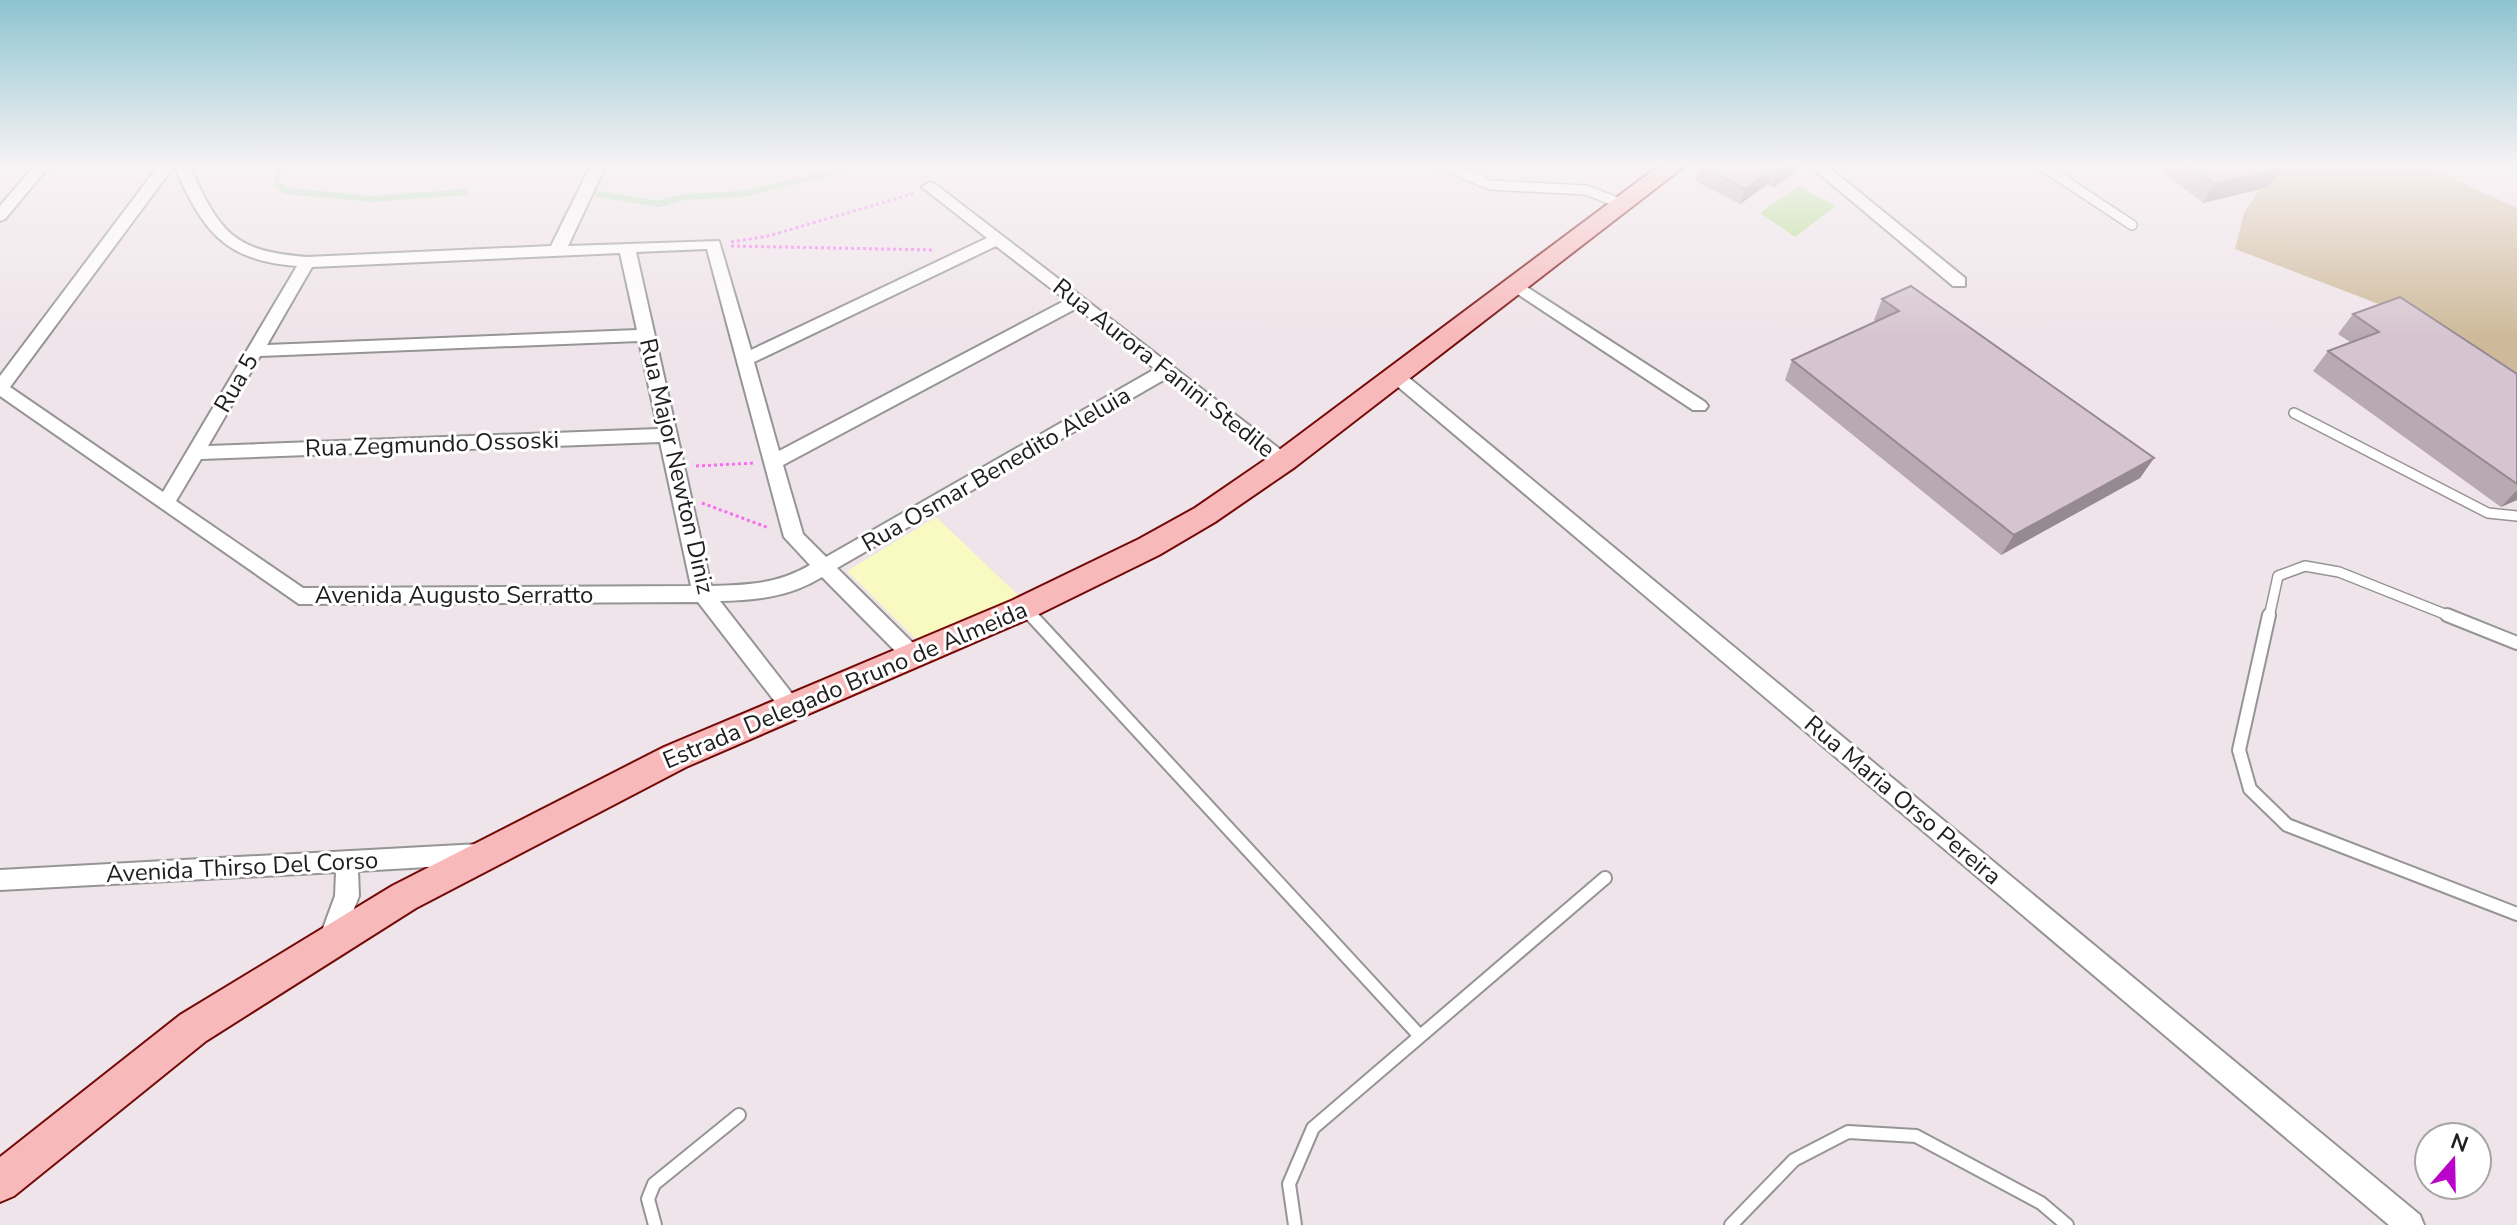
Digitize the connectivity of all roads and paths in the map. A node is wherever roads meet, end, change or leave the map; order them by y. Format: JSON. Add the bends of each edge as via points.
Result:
{"nodes":[{"id":1,"x":124,"y":222,"type":"edge"},
{"id":2,"x":209,"y":222,"type":"edge"},
{"id":3,"x":571,"y":222,"type":"edge"},
{"id":4,"x":819,"y":222,"type":"edge"},
{"id":5,"x":976,"y":222,"type":"edge"},
{"id":6,"x":1600,"y":222,"type":"edge"},
{"id":7,"x":1886,"y":222,"type":"edge"},
{"id":8,"x":2128,"y":222,"type":"edge"},
{"id":9,"x":2132,"y":225,"type":"dead end"},
{"id":10,"x":998,"y":239,"type":"junction"},
{"id":11,"x":713,"y":244,"type":"junction"},
{"id":12,"x":627,"y":248,"type":"junction"},
{"id":13,"x":979,"y":248,"type":"junction"},
{"id":14,"x":557,"y":251,"type":"junction"},
{"id":15,"x":307,"y":262,"type":"junction"},
{"id":16,"x":1959,"y":282,"type":"dead end"},
{"id":17,"x":1516,"y":285,"type":"junction"},
{"id":18,"x":1077,"y":301,"type":"junction"},
{"id":19,"x":646,"y":335,"type":"junction"},
{"id":20,"x":255,"y":351,"type":"junction"},
{"id":21,"x":745,"y":360,"type":"junction"},
{"id":22,"x":1167,"y":370,"type":"junction"},
{"id":23,"x":1396,"y":376,"type":"junction"},
{"id":24,"x":0,"y":388,"type":"edge"},
{"id":25,"x":1699,"y":406,"type":"dead end"},
{"id":26,"x":2294,"y":413,"type":"dead end"},
{"id":27,"x":668,"y":435,"type":"junction"},
{"id":28,"x":196,"y":453,"type":"junction"},
{"id":29,"x":1285,"y":460,"type":"junction"},
{"id":30,"x":773,"y":462,"type":"junction"},
{"id":31,"x":675,"y":467,"type":"junction"},
{"id":32,"x":681,"y":495,"type":"junction"},
{"id":33,"x":166,"y":503,"type":"junction"},
{"id":34,"x":2517,"y":516,"type":"edge"},
{"id":35,"x":794,"y":537,"type":"junction"},
{"id":36,"x":825,"y":569,"type":"junction"},
{"id":37,"x":703,"y":594,"type":"junction"},
{"id":38,"x":1024,"y":608,"type":"junction"},
{"id":39,"x":2517,"y":643,"type":"edge"},
{"id":40,"x":913,"y":656,"type":"junction"},
{"id":41,"x":790,"y":706,"type":"junction"},
{"id":42,"x":485,"y":854,"type":"junction"},
{"id":43,"x":347,"y":861,"type":"junction"},
{"id":44,"x":1605,"y":878,"type":"dead end"},
{"id":45,"x":0,"y":880,"type":"edge"},
{"id":46,"x":2517,"y":914,"type":"edge"},
{"id":47,"x":331,"y":939,"type":"junction"},
{"id":48,"x":1419,"y":1035,"type":"junction"},
{"id":49,"x":739,"y":1115,"type":"dead end"},
{"id":50,"x":0,"y":1182,"type":"edge"},
{"id":51,"x":655,"y":1225,"type":"edge"},
{"id":52,"x":1295,"y":1225,"type":"edge"},
{"id":53,"x":1731,"y":1225,"type":"edge"},
{"id":54,"x":2067,"y":1225,"type":"edge"},
{"id":55,"x":2410,"y":1225,"type":"edge"}],
"edges":[{"from":1,"to":24,"type":"street"},
{"from":2,"to":15,"type":"street","via":[[220,236],[256,255]]},
{"from":3,"to":14,"type":"street"},
{"from":4,"to":11,"type":"path"},
{"from":5,"to":10,"type":"street","name":"Rua Aurora Fanini Stedile"},
{"from":6,"to":17,"type":"main road","name":"Estrada Delegado Bruno de Almeida"},
{"from":7,"to":16,"type":"street"},
{"from":8,"to":9,"type":"lane"},
{"from":10,"to":13,"type":"street"},
{"from":10,"to":18,"type":"street","name":"Rua Aurora Fanini Stedile"},
{"from":11,"to":12,"type":"street"},
{"from":11,"to":13,"type":"path","via":[[887,251]]},
{"from":11,"to":21,"type":"street"},
{"from":12,"to":14,"type":"street"},
{"from":12,"to":19,"type":"street","name":"Rua Major Newton Diniz"},
{"from":13,"to":21,"type":"street"},
{"from":14,"to":15,"type":"street"},
{"from":15,"to":20,"type":"street","name":"Rua 5"},
{"from":17,"to":23,"type":"main road","name":"Estrada Delegado Bruno de Almeida"},
{"from":17,"to":25,"type":"street"},
{"from":18,"to":22,"type":"street","name":"Rua Aurora Fanini Stedile"},
{"from":18,"to":30,"type":"street"},
{"from":19,"to":20,"type":"street"},
{"from":19,"to":27,"type":"street","name":"Rua Major Newton Diniz"},
{"from":20,"to":28,"type":"street","name":"Rua 5"},
{"from":21,"to":30,"type":"street"},
{"from":22,"to":29,"type":"street","name":"Rua Aurora Fanini Stedile"},
{"from":22,"to":36,"type":"street","name":"Rua Osmar Benedito Aleluia"},
{"from":23,"to":29,"type":"main road","name":"Estrada Delegado Bruno de Almeida"},
{"from":23,"to":55,"type":"street","name":"Rua Maria Orso Pereira"},
{"from":24,"to":33,"type":"street","name":"Avenida Augusto Serratto"},
{"from":26,"to":34,"type":"lane","via":[[2488,513]]},
{"from":27,"to":28,"type":"street","name":"Rua Zegmundo Ossoski"},
{"from":27,"to":31,"type":"street","name":"Rua Major Newton Diniz"},
{"from":28,"to":33,"type":"street","name":"Rua 5"},
{"from":29,"to":38,"type":"main road","name":"Estrada Delegado Bruno de Almeida","via":[[1149,547]]},
{"from":30,"to":31,"type":"path"},
{"from":30,"to":35,"type":"street"},
{"from":31,"to":32,"type":"street","name":"Rua Major Newton Diniz"},
{"from":32,"to":35,"type":"path"},
{"from":32,"to":37,"type":"street","name":"Rua Major Newton Diniz"},
{"from":33,"to":37,"type":"street","name":"Avenida Augusto Serratto","via":[[299,596]]},
{"from":35,"to":36,"type":"street"},
{"from":36,"to":37,"type":"street","name":"Avenida Augusto Serratto","via":[[782,589]]},
{"from":36,"to":40,"type":"street"},
{"from":37,"to":41,"type":"street","name":"Rua Major Newton Diniz"},
{"from":38,"to":40,"type":"main road","name":"Estrada Delegado Bruno de Almeida"},
{"from":38,"to":48,"type":"lane"},
{"from":39,"to":46,"type":"lane","via":[[2339,572],[2305,566],[2278,576],[2239,750],[2250,789],[2287,825]]},
{"from":40,"to":41,"type":"main road","name":"Estrada Delegado Bruno de Almeida"},
{"from":41,"to":42,"type":"main road","name":"Estrada Delegado Bruno de Almeida","via":[[675,757]]},
{"from":42,"to":43,"type":"street","name":"Avenida Thirso Del Corso"},
{"from":42,"to":47,"type":"main road","name":"Estrada Delegado Bruno de Almeida"},
{"from":43,"to":45,"type":"street","name":"Avenida Thirso Del Corso"},
{"from":43,"to":47,"type":"street","via":[[347,896]]},
{"from":44,"to":48,"type":"lane"},
{"from":47,"to":50,"type":"main road","name":"Estrada Delegado Bruno de Almeida","via":[[193,1028]]},
{"from":48,"to":52,"type":"lane","via":[[1313,1128],[1289,1184]]},
{"from":49,"to":51,"type":"lane","via":[[654,1184],[648,1199]]},
{"from":53,"to":54,"type":"lane","via":[[1794,1160],[1848,1132],[1916,1136],[2041,1203]]}]}
